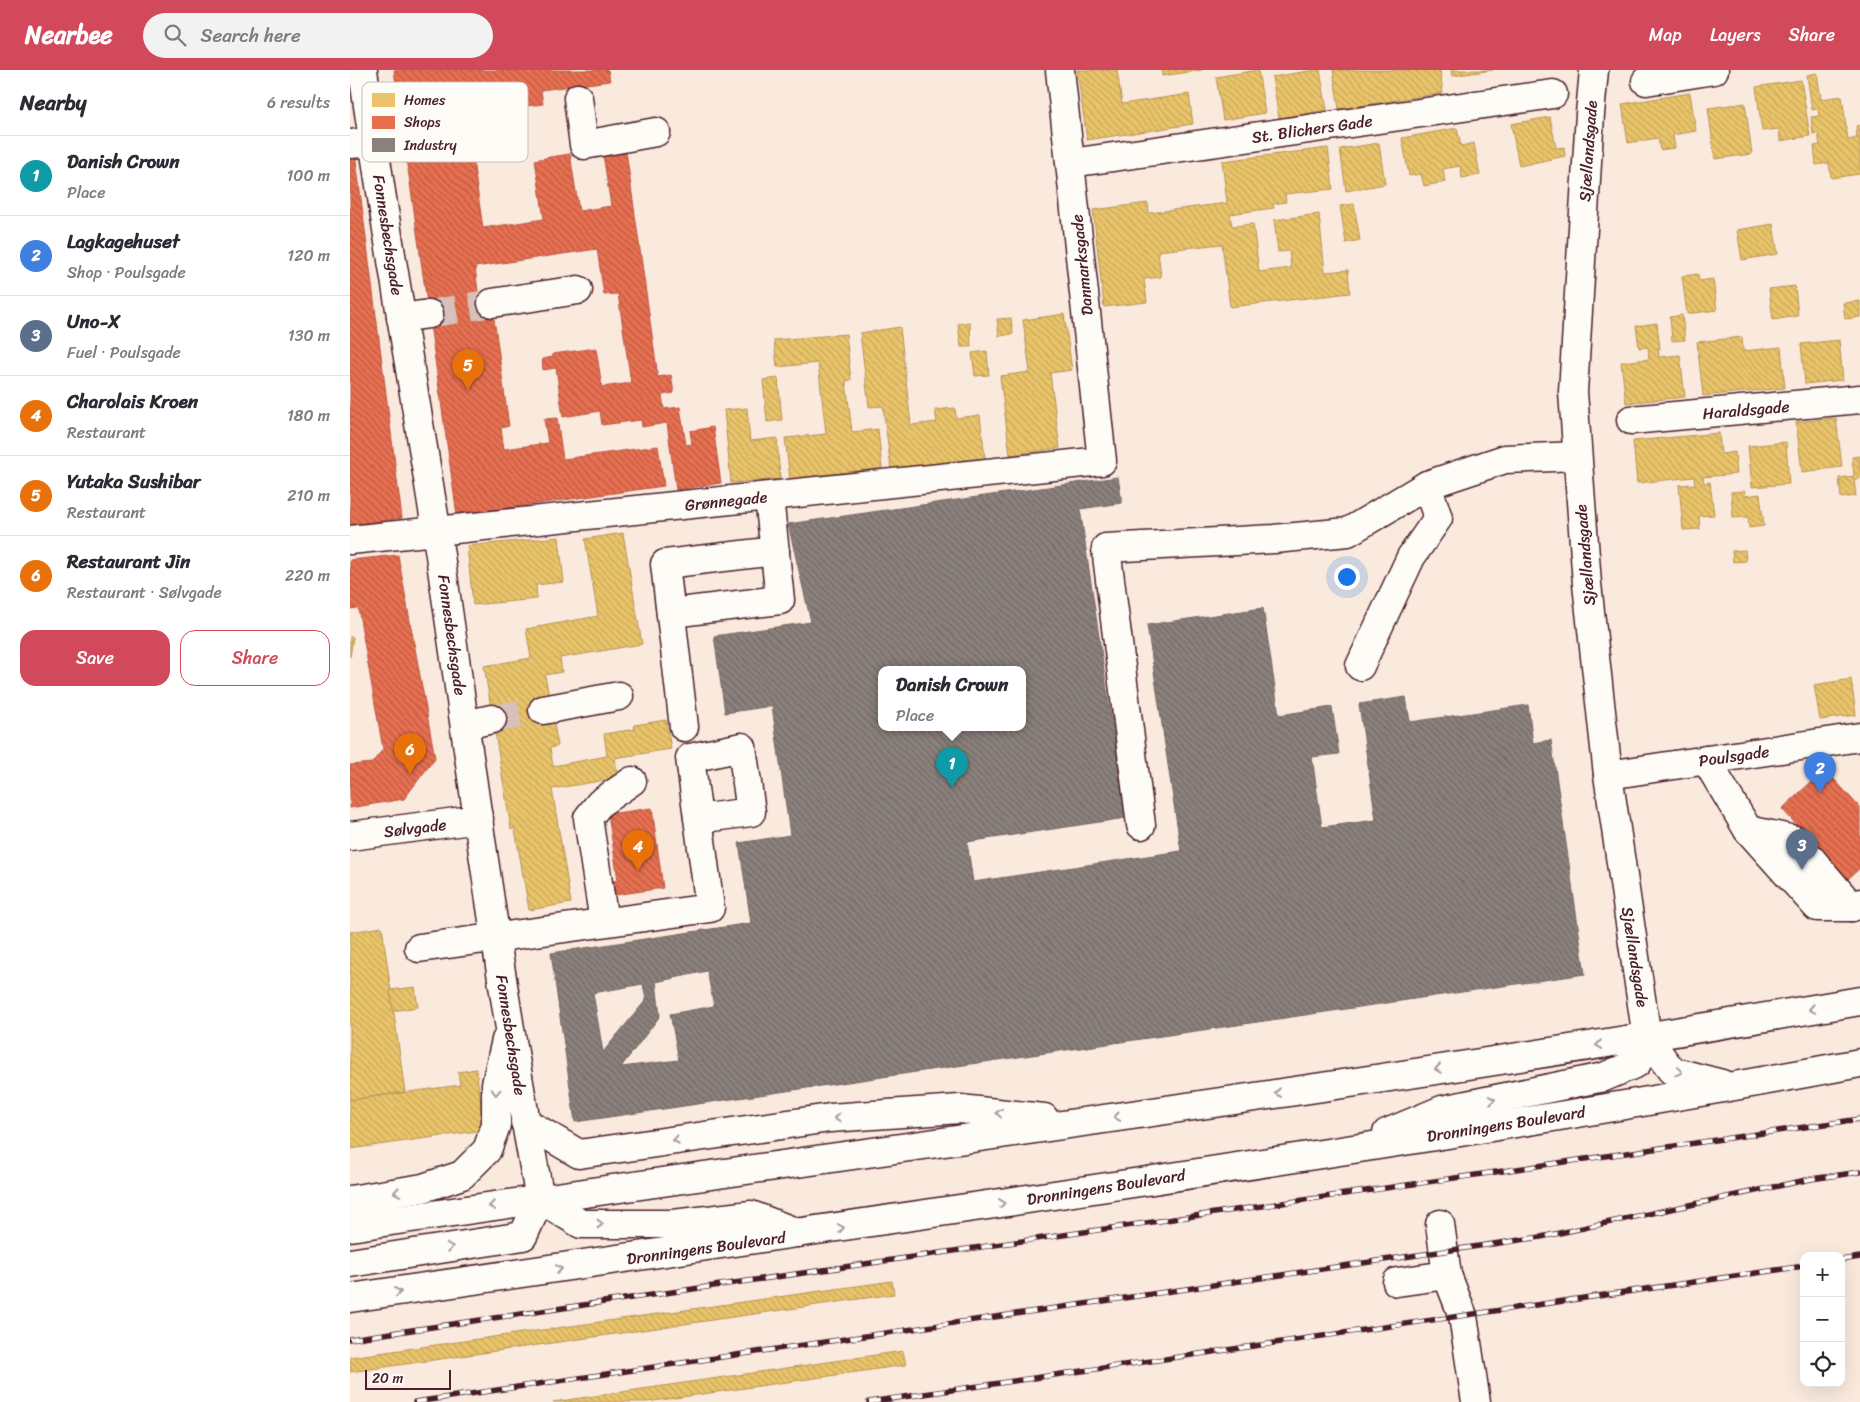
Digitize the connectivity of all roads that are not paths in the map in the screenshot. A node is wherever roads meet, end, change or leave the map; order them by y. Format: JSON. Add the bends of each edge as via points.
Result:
{"nodes":[{"id":1,"x":1060,"y":70,"type":"edge"},
{"id":2,"x":1594,"y":70,"type":"edge"},
{"id":3,"x":1714,"y":70,"type":"edge"},
{"id":4,"x":1646,"y":81,"type":"dead end"},
{"id":5,"x":1553,"y":94,"type":"dead end"},
{"id":6,"x":578,"y":98,"type":"dead end"},
{"id":7,"x":362,"y":106,"type":"edge"},
{"id":8,"x":656,"y":132,"type":"dead end"},
{"id":9,"x":361,"y":143,"type":"edge"},
{"id":10,"x":365,"y":162,"type":"edge"},
{"id":11,"x":1071,"y":163,"type":"junction"},
{"id":12,"x":578,"y":290,"type":"dead end"},
{"id":13,"x":492,"y":303,"type":"tunnel mouth"},
{"id":14,"x":429,"y":314,"type":"tunnel mouth"},
{"id":15,"x":402,"y":318,"type":"junction"},
{"id":16,"x":1860,"y":399,"type":"edge"},
{"id":17,"x":1631,"y":420,"type":"dead end"},
{"id":18,"x":1577,"y":456,"type":"junction"},
{"id":19,"x":1102,"y":461,"type":"joint"},
{"id":20,"x":1427,"y":485,"type":"junction"},
{"id":21,"x":769,"y":497,"type":"junction"},
{"id":22,"x":436,"y":532,"type":"junction"},
{"id":23,"x":350,"y":540,"type":"edge"},
{"id":24,"x":775,"y":551,"type":"junction"},
{"id":25,"x":671,"y":613,"type":"junction"},
{"id":26,"x":1360,"y":666,"type":"dead end"},
{"id":27,"x":620,"y":696,"type":"dead end"},
{"id":28,"x":543,"y":710,"type":"tunnel mouth"},
{"id":29,"x":492,"y":719,"type":"tunnel mouth"},
{"id":30,"x":465,"y":725,"type":"junction"},
{"id":31,"x":684,"y":727,"type":"dead end"},
{"id":32,"x":1860,"y":737,"type":"edge"},
{"id":33,"x":1706,"y":760,"type":"junction"},
{"id":34,"x":1608,"y":774,"type":"junction"},
{"id":35,"x":632,"y":781,"type":"dead end"},
{"id":36,"x":479,"y":819,"type":"junction"},
{"id":37,"x":698,"y":819,"type":"dead end"},
{"id":38,"x":1141,"y":825,"type":"dead end"},
{"id":39,"x":350,"y":836,"type":"edge"},
{"id":40,"x":1856,"y":905,"type":"edge"},
{"id":41,"x":604,"y":922,"type":"junction"},
{"id":42,"x":496,"y":937,"type":"junction"},
{"id":43,"x":419,"y":948,"type":"dead end"},
{"id":44,"x":1860,"y":1001,"type":"edge"},
{"id":45,"x":508,"y":1027,"type":"junction"},
{"id":46,"x":1647,"y":1038,"type":"junction"},
{"id":47,"x":1860,"y":1063,"type":"edge"},
{"id":48,"x":1733,"y":1087,"type":"junction"},
{"id":49,"x":525,"y":1122,"type":"junction"},
{"id":50,"x":1082,"y":1122,"type":"junction"},
{"id":51,"x":1348,"y":1150,"type":"junction"},
{"id":52,"x":540,"y":1199,"type":"junction"},
{"id":53,"x":350,"y":1200,"type":"edge"},
{"id":54,"x":1440,"y":1224,"type":"dead end"},
{"id":55,"x":350,"y":1227,"type":"edge"},
{"id":56,"x":801,"y":1234,"type":"junction"},
{"id":57,"x":350,"y":1263,"type":"edge"},
{"id":58,"x":1447,"y":1275,"type":"junction"},
{"id":59,"x":1397,"y":1282,"type":"dead end"},
{"id":60,"x":350,"y":1298,"type":"edge"},
{"id":61,"x":1476,"y":1402,"type":"edge"}],
"edges":[{"from":1,"to":11,"type":"main road","name":"Danmarksgade"},
{"from":2,"to":18,"type":"main road","name":"Sjællandsgade","via":[[1573,392]]},
{"from":3,"to":4,"type":"main road"},
{"from":5,"to":11,"type":"main road","name":"St. Blichers Gade"},
{"from":6,"to":8,"type":"main road","via":[[584,145]]},
{"from":7,"to":9,"type":"main road","name":"Fonnesbechsgade"},
{"from":10,"to":15,"type":"main road","name":"Fonnesbechsgade"},
{"from":11,"to":19,"type":"main road","name":"Danmarksgade"},
{"from":12,"to":13,"type":"main road"},
{"from":14,"to":15,"type":"main road"},
{"from":15,"to":22,"type":"main road","name":"Fonnesbechsgade"},
{"from":16,"to":17,"type":"main road","name":"Haraldsgade"},
{"from":18,"to":20,"type":"main road","via":[[1505,459]]},
{"from":18,"to":34,"type":"main road","name":"Sjællandsgade"},
{"from":19,"to":21,"type":"main road","name":"Grønnegade"},
{"from":20,"to":26,"type":"main road","via":[[1438,518],[1411,557]]},
{"from":20,"to":38,"type":"main road","via":[[1348,532],[1106,548]]},
{"from":21,"to":22,"type":"main road","name":"Grønnegade"},
{"from":21,"to":24,"type":"main road"},
{"from":22,"to":23,"type":"main road","name":"Grønnegade"},
{"from":22,"to":30,"type":"main road","name":"Fonnesbechsgade"},
{"from":24,"to":25,"type":"main road","via":[[780,600]]},
{"from":24,"to":25,"type":"main road","via":[[665,564]]},
{"from":25,"to":31,"type":"main road"},
{"from":27,"to":28,"type":"main road"},
{"from":29,"to":30,"type":"main road"},
{"from":30,"to":36,"type":"main road","name":"Fonnesbechsgade"},
{"from":32,"to":33,"type":"main road","name":"Poulsgade"},
{"from":33,"to":34,"type":"main road","name":"Poulsgade"},
{"from":33,"to":40,"type":"main road","via":[[1748,830],[1795,840]]},
{"from":34,"to":46,"type":"main road","name":"Sjællandsgade"},
{"from":35,"to":41,"type":"main road","via":[[600,803],[588,818]]},
{"from":36,"to":39,"type":"main road","name":"Sølvgade"},
{"from":36,"to":42,"type":"main road","name":"Fonnesbechsgade"},
{"from":37,"to":41,"type":"main road","via":[[710,908]]},
{"from":41,"to":42,"type":"main road"},
{"from":42,"to":43,"type":"main road"},
{"from":42,"to":45,"type":"main road","name":"Fonnesbechsgade"},
{"from":44,"to":46,"type":"main road","one_way":true},
{"from":45,"to":49,"type":"main road","name":"Fonnesbechsgade"},
{"from":45,"to":53,"type":"main road","one_way":true,"via":[[496,1084],[496,1125],[487,1150],[462,1175],[424,1188]]},
{"from":46,"to":48,"type":"main road","one_way":true,"via":[[1672,1071]]},
{"from":46,"to":50,"type":"main road","one_way":true},
{"from":51,"to":46,"type":"main road","one_way":true,"via":[[1442,1110],[1604,1077],[1637,1063]]},
{"from":47,"to":48,"type":"main road","name":"Dronningens Boulevard"},
{"from":48,"to":51,"type":"main road","name":"Dronningens Boulevard"},
{"from":50,"to":49,"type":"main road","one_way":true,"via":[[960,1108],[830,1118],[579,1154]]},
{"from":49,"to":52,"type":"main road","name":"Fonnesbechsgade"},
{"from":50,"to":52,"type":"main road"},
{"from":56,"to":51,"type":"main road","name":"Dronningens Boulevard","one_way":true},
{"from":52,"to":55,"type":"main road","one_way":true},
{"from":52,"to":56,"type":"main road","one_way":true,"via":[[582,1224],[673,1224],[751,1215]]},
{"from":57,"to":52,"type":"main road","one_way":true,"via":[[523,1236]]},
{"from":54,"to":58,"type":"main road"},
{"from":60,"to":56,"type":"main road","name":"Dronningens Boulevard","one_way":true},
{"from":58,"to":59,"type":"main road"},
{"from":58,"to":61,"type":"main road","via":[[1463,1316]]}]}
